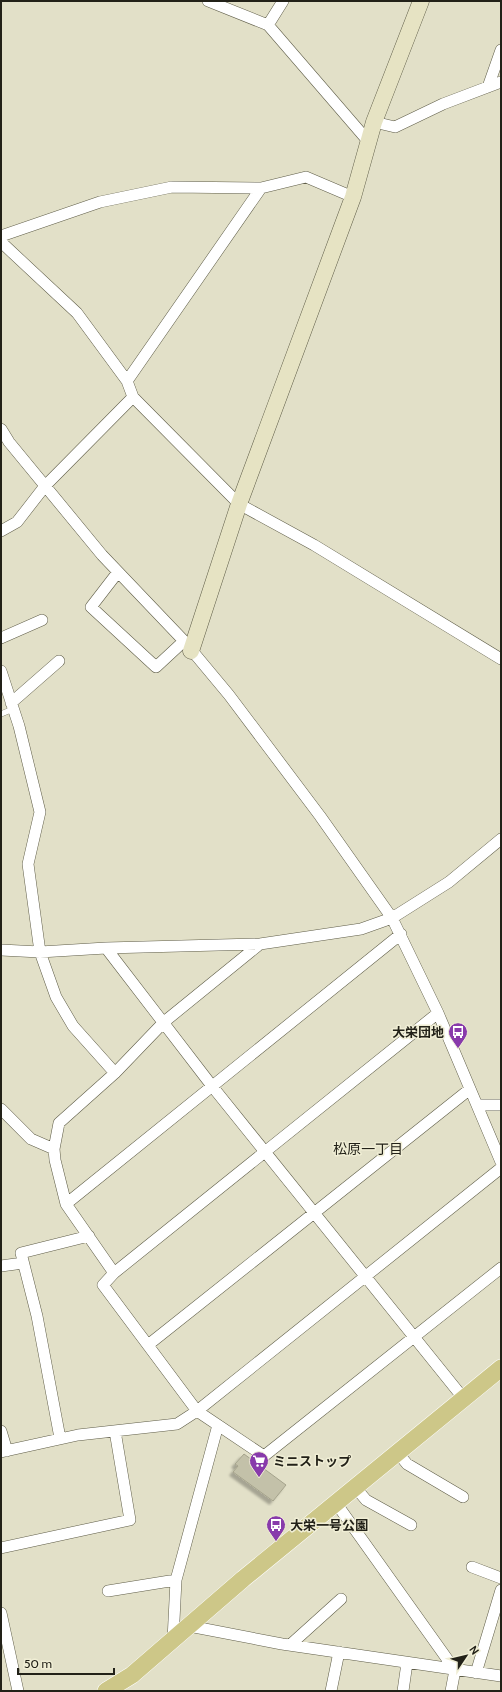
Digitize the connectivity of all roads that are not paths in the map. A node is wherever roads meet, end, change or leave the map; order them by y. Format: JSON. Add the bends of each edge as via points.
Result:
{"nodes":[{"id":1,"x":208,"y":1,"type":"edge"},
{"id":2,"x":283,"y":1,"type":"edge"},
{"id":3,"x":417,"y":3,"type":"edge"},
{"id":4,"x":225,"y":4,"type":"edge"},
{"id":5,"x":268,"y":25,"type":"junction"},
{"id":6,"x":501,"y":50,"type":"edge"},
{"id":7,"x":501,"y":82,"type":"edge"},
{"id":8,"x":488,"y":87,"type":"junction"},
{"id":9,"x":374,"y":122,"type":"junction"},
{"id":10,"x":368,"y":141,"type":"junction"},
{"id":11,"x":260,"y":188,"type":"junction"},
{"id":12,"x":353,"y":197,"type":"junction"},
{"id":13,"x":1,"y":236,"type":"edge"},
{"id":14,"x":1,"y":242,"type":"edge"},
{"id":15,"x":127,"y":381,"type":"junction"},
{"id":16,"x":133,"y":397,"type":"junction"},
{"id":17,"x":1,"y":429,"type":"edge"},
{"id":18,"x":5,"y":444,"type":"edge"},
{"id":19,"x":46,"y":486,"type":"junction"},
{"id":20,"x":239,"y":504,"type":"junction"},
{"id":21,"x":1,"y":531,"type":"edge"},
{"id":22,"x":118,"y":572,"type":"junction"},
{"id":23,"x":42,"y":620,"type":"dead end"},
{"id":24,"x":1,"y":638,"type":"edge"},
{"id":25,"x":188,"y":646,"type":"junction"},
{"id":26,"x":501,"y":659,"type":"edge"},
{"id":27,"x":58,"y":661,"type":"dead end"},
{"id":28,"x":1,"y":671,"type":"edge"},
{"id":29,"x":12,"y":706,"type":"junction"},
{"id":30,"x":1,"y":714,"type":"edge"},
{"id":31,"x":501,"y":839,"type":"edge"},
{"id":32,"x":392,"y":918,"type":"junction"},
{"id":33,"x":401,"y":934,"type":"junction"},
{"id":34,"x":260,"y":944,"type":"junction"},
{"id":35,"x":106,"y":948,"type":"junction"},
{"id":36,"x":1,"y":950,"type":"edge"},
{"id":37,"x":40,"y":952,"type":"junction"},
{"id":38,"x":438,"y":1013,"type":"junction"},
{"id":39,"x":164,"y":1022,"type":"junction"},
{"id":40,"x":115,"y":1073,"type":"junction"},
{"id":41,"x":212,"y":1086,"type":"junction"},
{"id":42,"x":470,"y":1089,"type":"junction"},
{"id":43,"x":477,"y":1105,"type":"junction"},
{"id":44,"x":501,"y":1105,"type":"edge"},
{"id":45,"x":1,"y":1108,"type":"edge"},
{"id":46,"x":54,"y":1149,"type":"junction"},
{"id":47,"x":265,"y":1151,"type":"junction"},
{"id":48,"x":501,"y":1162,"type":"edge"},
{"id":49,"x":501,"y":1168,"type":"edge"},
{"id":50,"x":66,"y":1204,"type":"junction"},
{"id":51,"x":314,"y":1213,"type":"junction"},
{"id":52,"x":89,"y":1236,"type":"junction"},
{"id":53,"x":23,"y":1263,"type":"junction"},
{"id":54,"x":1,"y":1266,"type":"edge"},
{"id":55,"x":501,"y":1268,"type":"edge"},
{"id":56,"x":114,"y":1273,"type":"junction"},
{"id":57,"x":365,"y":1276,"type":"junction"},
{"id":58,"x":414,"y":1337,"type":"junction"},
{"id":59,"x":148,"y":1345,"type":"junction"},
{"id":60,"x":501,"y":1368,"type":"edge"},
{"id":61,"x":464,"y":1399,"type":"junction"},
{"id":62,"x":197,"y":1411,"type":"junction"},
{"id":63,"x":218,"y":1425,"type":"junction"},
{"id":64,"x":1,"y":1430,"type":"edge"},
{"id":65,"x":115,"y":1431,"type":"junction"},
{"id":66,"x":60,"y":1438,"type":"junction"},
{"id":67,"x":4,"y":1452,"type":"edge"},
{"id":68,"x":398,"y":1453,"type":"junction"},
{"id":69,"x":356,"y":1488,"type":"junction"},
{"id":70,"x":463,"y":1497,"type":"dead end"},
{"id":71,"x":336,"y":1503,"type":"junction"},
{"id":72,"x":411,"y":1526,"type":"dead end"},
{"id":73,"x":1,"y":1548,"type":"edge"},
{"id":74,"x":472,"y":1567,"type":"dead end"},
{"id":75,"x":501,"y":1578,"type":"edge"},
{"id":76,"x":176,"y":1580,"type":"junction"},
{"id":77,"x":501,"y":1590,"type":"edge"},
{"id":78,"x":108,"y":1591,"type":"dead end"},
{"id":79,"x":341,"y":1599,"type":"dead end"},
{"id":80,"x":1,"y":1613,"type":"edge"},
{"id":81,"x":189,"y":1626,"type":"junction"},
{"id":82,"x":173,"y":1640,"type":"junction"},
{"id":83,"x":290,"y":1645,"type":"junction"},
{"id":84,"x":339,"y":1652,"type":"junction"},
{"id":85,"x":407,"y":1663,"type":"junction"},
{"id":86,"x":455,"y":1670,"type":"junction"},
{"id":87,"x":476,"y":1673,"type":"junction"},
{"id":88,"x":501,"y":1676,"type":"edge"},
{"id":89,"x":110,"y":1690,"type":"edge"},
{"id":90,"x":18,"y":1691,"type":"edge"},
{"id":91,"x":331,"y":1691,"type":"edge"},
{"id":92,"x":403,"y":1691,"type":"edge"},
{"id":93,"x":450,"y":1691,"type":"edge"}],
"edges":[{"from":1,"to":4,"type":"street"},
{"from":2,"to":5,"type":"street"},
{"from":3,"to":9,"type":"street"},
{"from":4,"to":5,"type":"street"},
{"from":5,"to":10,"type":"street"},
{"from":6,"to":8,"type":"street"},
{"from":7,"to":8,"type":"street"},
{"from":8,"to":9,"type":"street","via":[[443,104],[395,127]]},
{"from":9,"to":10,"type":"street"},
{"from":10,"to":12,"type":"street"},
{"from":11,"to":12,"type":"street","via":[[306,177]]},
{"from":11,"to":13,"type":"street","via":[[172,187],[100,202]]},
{"from":11,"to":15,"type":"street"},
{"from":12,"to":20,"type":"street"},
{"from":14,"to":15,"type":"street","via":[[77,313]]},
{"from":15,"to":16,"type":"street"},
{"from":16,"to":19,"type":"street"},
{"from":16,"to":20,"type":"street"},
{"from":17,"to":18,"type":"street"},
{"from":18,"to":19,"type":"street"},
{"from":19,"to":21,"type":"street","via":[[17,522]]},
{"from":19,"to":22,"type":"street"},
{"from":20,"to":25,"type":"street"},
{"from":20,"to":26,"type":"street","via":[[314,545]]},
{"from":22,"to":25,"type":"street"},
{"from":22,"to":25,"type":"street","via":[[91,607],[156,667]]},
{"from":23,"to":24,"type":"street"},
{"from":25,"to":32,"type":"street","via":[[248,720],[320,816]]},
{"from":27,"to":29,"type":"street"},
{"from":28,"to":29,"type":"street"},
{"from":29,"to":30,"type":"lane"},
{"from":29,"to":37,"type":"street","via":[[40,812],[28,864]]},
{"from":31,"to":32,"type":"street","via":[[449,882]]},
{"from":32,"to":33,"type":"street"},
{"from":32,"to":34,"type":"street","via":[[361,929]]},
{"from":33,"to":38,"type":"street"},
{"from":33,"to":41,"type":"street"},
{"from":34,"to":35,"type":"street"},
{"from":34,"to":39,"type":"street"},
{"from":35,"to":37,"type":"street"},
{"from":35,"to":39,"type":"street"},
{"from":36,"to":37,"type":"street"},
{"from":37,"to":40,"type":"street","via":[[56,997],[73,1026]]},
{"from":38,"to":42,"type":"street"},
{"from":38,"to":47,"type":"street"},
{"from":39,"to":40,"type":"street"},
{"from":39,"to":41,"type":"street"},
{"from":40,"to":46,"type":"street","via":[[59,1123]]},
{"from":41,"to":47,"type":"street"},
{"from":41,"to":50,"type":"street"},
{"from":42,"to":43,"type":"street"},
{"from":42,"to":51,"type":"street"},
{"from":43,"to":44,"type":"street"},
{"from":43,"to":48,"type":"street"},
{"from":45,"to":46,"type":"street","via":[[31,1139]]},
{"from":46,"to":50,"type":"street"},
{"from":47,"to":51,"type":"street"},
{"from":47,"to":56,"type":"street"},
{"from":49,"to":57,"type":"street"},
{"from":50,"to":52,"type":"street"},
{"from":51,"to":57,"type":"street"},
{"from":51,"to":59,"type":"street"},
{"from":52,"to":53,"type":"street","via":[[21,1254]]},
{"from":52,"to":56,"type":"street"},
{"from":53,"to":54,"type":"street"},
{"from":53,"to":66,"type":"street","via":[[38,1316]]},
{"from":55,"to":58,"type":"street"},
{"from":56,"to":59,"type":"street","via":[[104,1286]]},
{"from":57,"to":58,"type":"street"},
{"from":57,"to":62,"type":"street"},
{"from":58,"to":61,"type":"street"},
{"from":58,"to":63,"type":"street","via":[[264,1456]]},
{"from":59,"to":62,"type":"street"},
{"from":60,"to":61,"type":"main road"},
{"from":61,"to":68,"type":"main road"},
{"from":62,"to":63,"type":"street"},
{"from":62,"to":65,"type":"street","via":[[177,1424]]},
{"from":63,"to":76,"type":"street"},
{"from":64,"to":67,"type":"street"},
{"from":65,"to":66,"type":"street"},
{"from":65,"to":73,"type":"street","via":[[130,1520]]},
{"from":66,"to":67,"type":"street"},
{"from":68,"to":69,"type":"main road"},
{"from":68,"to":70,"type":"street","via":[[407,1464]]},
{"from":69,"to":71,"type":"main road"},
{"from":69,"to":72,"type":"street","via":[[366,1500]]},
{"from":71,"to":81,"type":"main road"},
{"from":71,"to":86,"type":"street"},
{"from":74,"to":75,"type":"street"},
{"from":76,"to":78,"type":"street"},
{"from":76,"to":82,"type":"street"},
{"from":77,"to":87,"type":"street"},
{"from":79,"to":83,"type":"street"},
{"from":80,"to":90,"type":"street"},
{"from":81,"to":82,"type":"main road"},
{"from":81,"to":83,"type":"street"},
{"from":82,"to":89,"type":"main road"},
{"from":83,"to":84,"type":"street"},
{"from":84,"to":85,"type":"street"},
{"from":84,"to":91,"type":"street"},
{"from":85,"to":86,"type":"street"},
{"from":85,"to":92,"type":"street"},
{"from":86,"to":87,"type":"street"},
{"from":86,"to":93,"type":"street"},
{"from":87,"to":88,"type":"street"}]}
